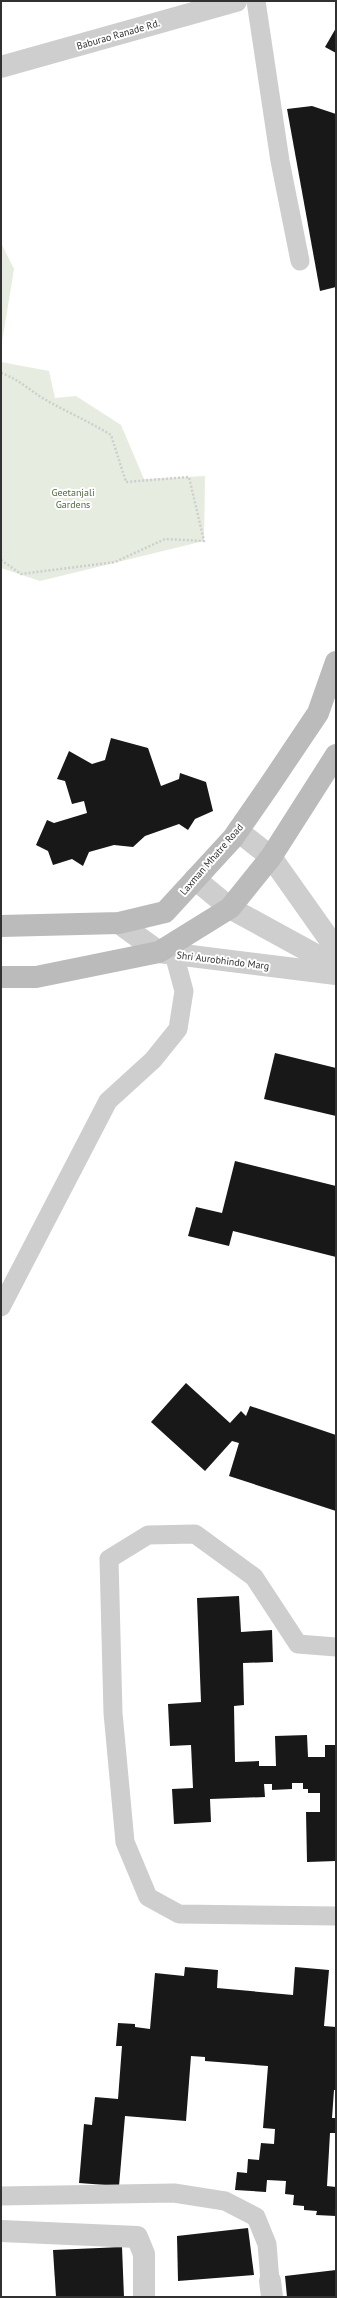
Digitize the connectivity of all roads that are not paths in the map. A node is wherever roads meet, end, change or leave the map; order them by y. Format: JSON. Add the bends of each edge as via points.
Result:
{"nodes":[{"id":1,"x":236,"y":1,"type":"edge"},
{"id":2,"x":256,"y":1,"type":"edge"},
{"id":3,"x":1,"y":67,"type":"edge"},
{"id":4,"x":300,"y":261,"type":"dead end"},
{"id":5,"x":336,"y":662,"type":"edge"},
{"id":6,"x":336,"y":754,"type":"edge"},
{"id":7,"x":238,"y":831,"type":"junction"},
{"id":8,"x":271,"y":857,"type":"junction"},
{"id":9,"x":195,"y":879,"type":"junction"},
{"id":10,"x":230,"y":908,"type":"junction"},
{"id":11,"x":120,"y":923,"type":"junction"},
{"id":12,"x":1,"y":926,"type":"edge"},
{"id":13,"x":336,"y":949,"type":"edge"},
{"id":14,"x":167,"y":953,"type":"junction"},
{"id":15,"x":336,"y":966,"type":"edge"},
{"id":16,"x":336,"y":974,"type":"edge"},
{"id":17,"x":1,"y":977,"type":"edge"},
{"id":18,"x":1,"y":1307,"type":"edge"},
{"id":19,"x":336,"y":1647,"type":"edge"},
{"id":20,"x":336,"y":1916,"type":"edge"},
{"id":21,"x":1,"y":2196,"type":"edge"},
{"id":22,"x":1,"y":2231,"type":"edge"},
{"id":23,"x":271,"y":2289,"type":"edge"},
{"id":24,"x":144,"y":2297,"type":"edge"}],
"edges":[{"from":1,"to":3,"type":"street","name":"Baburao Ranade Rd."},
{"from":2,"to":4,"type":"lane","via":[[280,161]]},
{"from":5,"to":7,"type":"main road","name":"Laxman Mhatre Road","via":[[318,713]]},
{"from":6,"to":8,"type":"main road"},
{"from":7,"to":8,"type":"street"},
{"from":7,"to":9,"type":"main road","name":"Laxman Mhatre Road"},
{"from":8,"to":10,"type":"main road"},
{"from":8,"to":13,"type":"street"},
{"from":9,"to":10,"type":"street"},
{"from":9,"to":11,"type":"main road","name":"Laxman Mhatre Road","via":[[165,912]]},
{"from":10,"to":14,"type":"main road"},
{"from":10,"to":15,"type":"street"},
{"from":11,"to":12,"type":"main road","name":"Laxman Mhatre Road"},
{"from":11,"to":14,"type":"street","name":"Shri Aurobhindo Marg"},
{"from":14,"to":16,"type":"street","name":"Shri Aurobhindo Marg"},
{"from":14,"to":17,"type":"main road","via":[[36,977]]},
{"from":14,"to":18,"type":"lane","via":[[184,991],[178,1029],[153,1060],[108,1101]]},
{"from":19,"to":20,"type":"lane","via":[[298,1644],[254,1577],[195,1534],[148,1535],[109,1559],[113,1713],[125,1842],[148,1897],[179,1914]]},
{"from":21,"to":23,"type":"lane","via":[[174,2193],[225,2201],[256,2217],[267,2244]]},
{"from":22,"to":24,"type":"street","via":[[137,2237],[144,2254]]}]}
